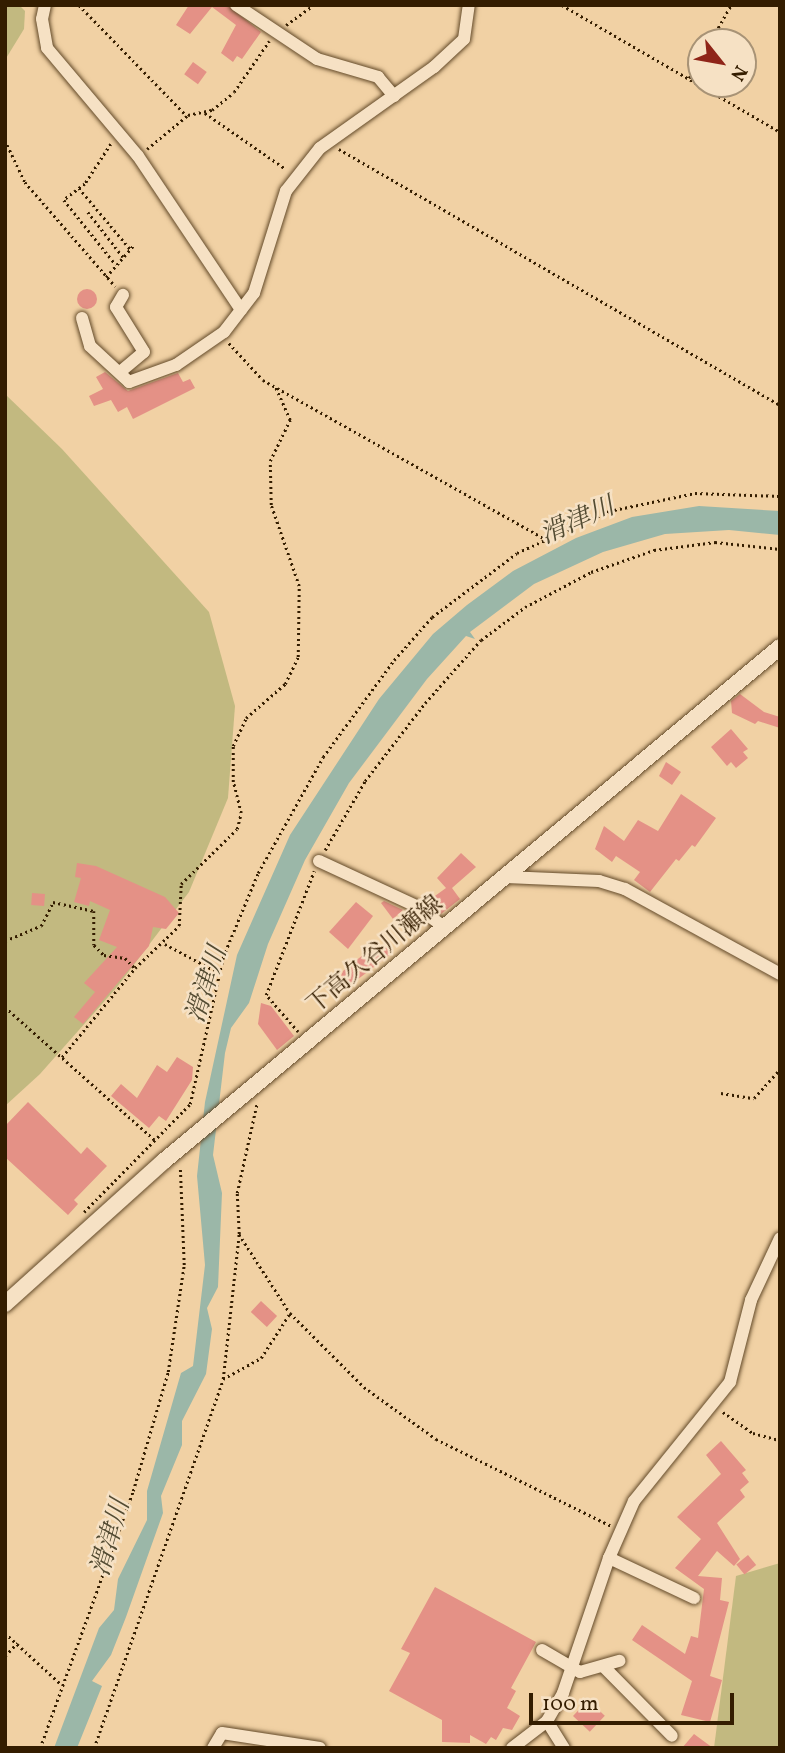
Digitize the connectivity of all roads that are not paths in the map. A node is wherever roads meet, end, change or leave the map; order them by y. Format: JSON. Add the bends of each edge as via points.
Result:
{"nodes":[{"id":1,"x":45,"y":5,"type":"edge"},
{"id":2,"x":236,"y":5,"type":"edge"},
{"id":3,"x":469,"y":5,"type":"edge"},
{"id":4,"x":394,"y":96,"type":"junction"},
{"id":5,"x":123,"y":295,"type":"road end"},
{"id":6,"x":241,"y":310,"type":"junction"},
{"id":7,"x":82,"y":318,"type":"dead end"},
{"id":8,"x":120,"y":372,"type":"junction"},
{"id":9,"x":780,"y":647,"type":"edge"},
{"id":10,"x":319,"y":861,"type":"road end"},
{"id":11,"x":506,"y":877,"type":"junction"},
{"id":12,"x":445,"y":928,"type":"junction"},
{"id":13,"x":780,"y":974,"type":"edge"},
{"id":14,"x":780,"y":1238,"type":"edge"},
{"id":15,"x":5,"y":1304,"type":"edge"},
{"id":16,"x":610,"y":1558,"type":"junction"},
{"id":17,"x":694,"y":1598,"type":"dead end"},
{"id":18,"x":542,"y":1650,"type":"dead end"},
{"id":19,"x":619,"y":1661,"type":"dead end"},
{"id":20,"x":573,"y":1667,"type":"junction"},
{"id":21,"x":605,"y":1668,"type":"junction"},
{"id":22,"x":547,"y":1721,"type":"junction"},
{"id":23,"x":672,"y":1736,"type":"dead end"},
{"id":24,"x":213,"y":1748,"type":"edge"},
{"id":25,"x":320,"y":1748,"type":"edge"},
{"id":26,"x":512,"y":1748,"type":"edge"},
{"id":27,"x":564,"y":1748,"type":"edge"}],
"edges":[{"from":1,"to":6,"type":"street","via":[[42,19],[47,48],[138,156]]},
{"from":2,"to":4,"type":"street","via":[[317,59],[378,77]]},
{"from":3,"to":4,"type":"street","via":[[464,39]]},
{"from":4,"to":6,"type":"street","via":[[327,142],[286,191],[254,293]]},
{"from":5,"to":8,"type":"street","via":[[116,307],[144,352]]},
{"from":6,"to":8,"type":"street","via":[[221,334],[176,365],[129,382]]},
{"from":7,"to":8,"type":"street","via":[[90,346]]},
{"from":9,"to":11,"type":"main road","name":"下高久谷川瀬線"},
{"from":10,"to":12,"type":"street","via":[[416,906]]},
{"from":11,"to":12,"type":"main road","name":"下高久谷川瀬線"},
{"from":11,"to":13,"type":"street","via":[[598,881],[625,889]]},
{"from":12,"to":15,"type":"main road","name":"下高久谷川瀬線","via":[[164,1161]]},
{"from":14,"to":16,"type":"street","via":[[751,1300],[730,1382],[649,1478]]},
{"from":16,"to":17,"type":"street"},
{"from":16,"to":20,"type":"street"},
{"from":18,"to":20,"type":"street"},
{"from":19,"to":21,"type":"street"},
{"from":20,"to":21,"type":"street","via":[[580,1672]]},
{"from":20,"to":22,"type":"street"},
{"from":21,"to":23,"type":"street"},
{"from":22,"to":26,"type":"street"},
{"from":22,"to":27,"type":"street"},
{"from":24,"to":25,"type":"street","via":[[222,1734]]}]}
